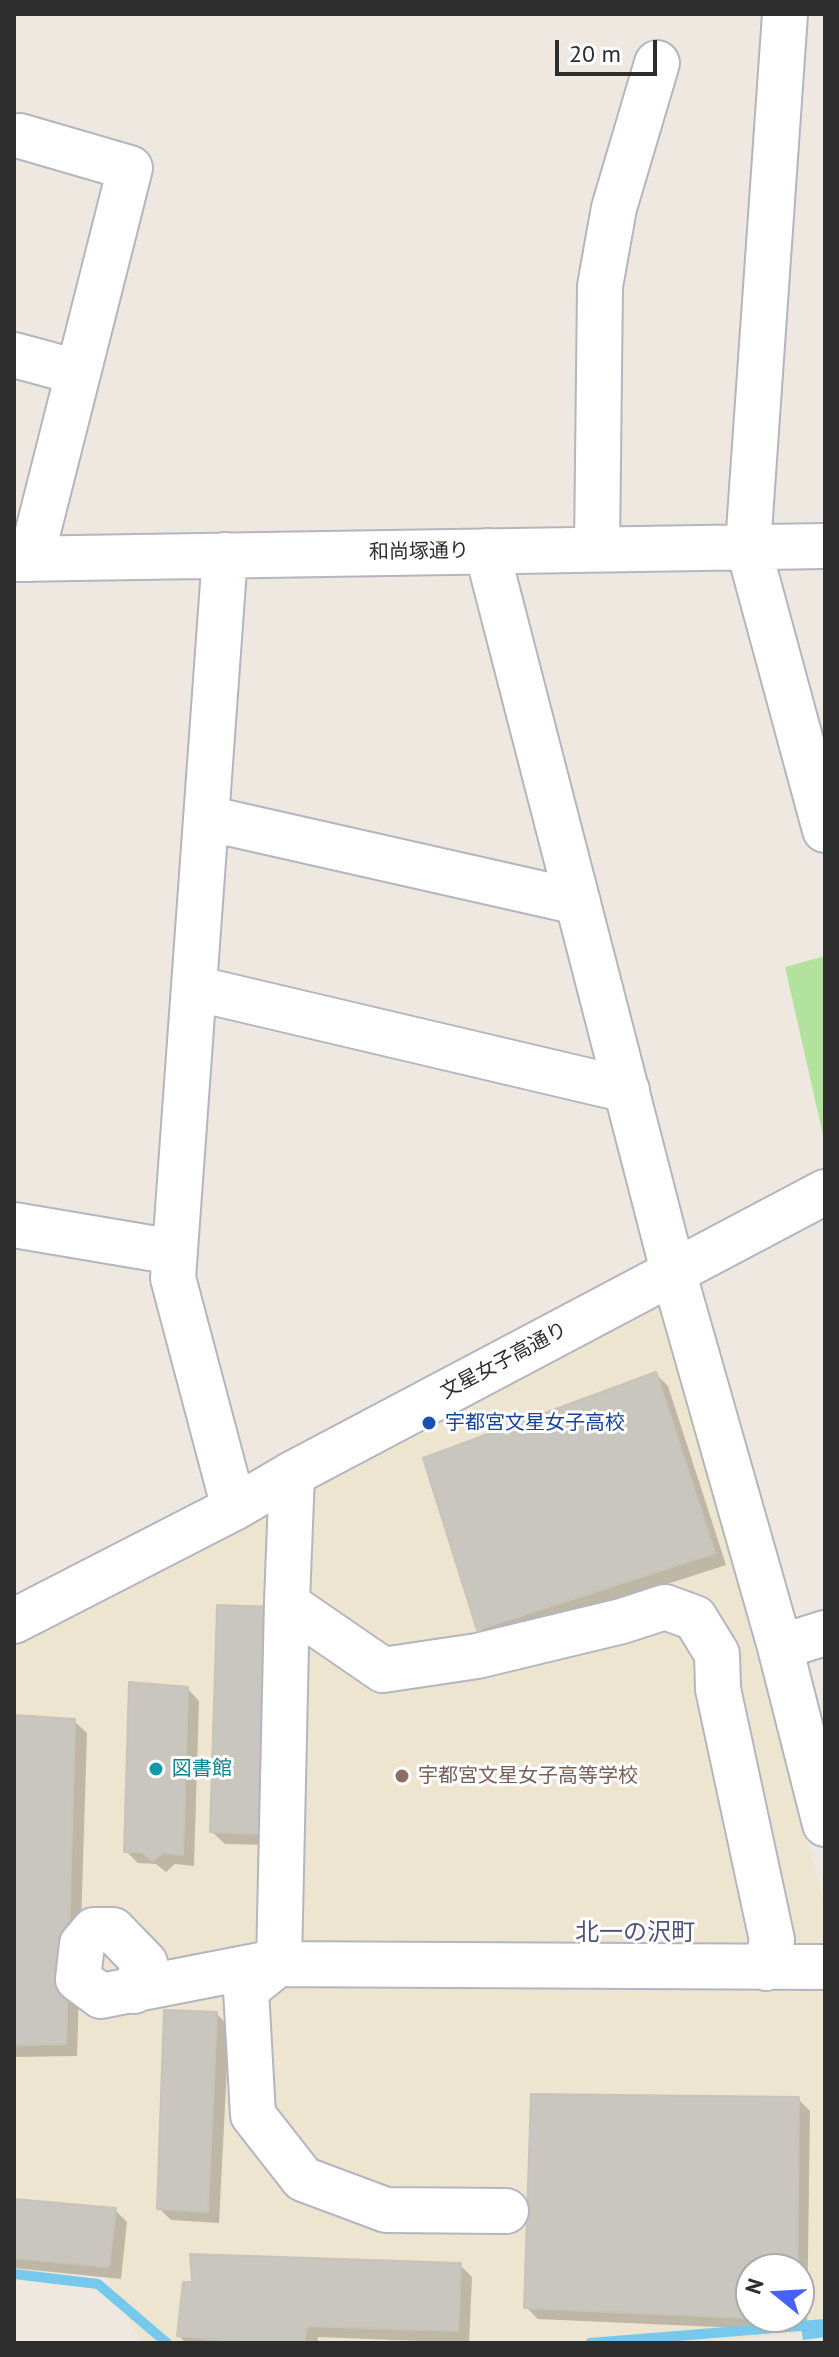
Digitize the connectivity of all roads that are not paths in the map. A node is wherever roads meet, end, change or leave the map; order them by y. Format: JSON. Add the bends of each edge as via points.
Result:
{"nodes":[{"id":1,"x":785,"y":14,"type":"edge"},
{"id":2,"x":657,"y":63,"type":"dead end"},
{"id":3,"x":20,"y":136,"type":"dead end"},
{"id":4,"x":14,"y":355,"type":"edge"},
{"id":5,"x":77,"y":372,"type":"junction"},
{"id":6,"x":748,"y":546,"type":"junction"},
{"id":7,"x":825,"y":546,"type":"edge"},
{"id":8,"x":597,"y":549,"type":"junction"},
{"id":9,"x":487,"y":551,"type":"junction"},
{"id":10,"x":225,"y":555,"type":"junction"},
{"id":11,"x":22,"y":559,"type":"edge"},
{"id":12,"x":206,"y":818,"type":"junction"},
{"id":13,"x":825,"y":830,"type":"edge"},
{"id":14,"x":578,"y":902,"type":"junction"},
{"id":15,"x":194,"y":988,"type":"junction"},
{"id":16,"x":627,"y":1090,"type":"junction"},
{"id":17,"x":825,"y":1192,"type":"edge"},
{"id":18,"x":14,"y":1225,"type":"edge"},
{"id":19,"x":174,"y":1252,"type":"junction"},
{"id":20,"x":673,"y":1271,"type":"junction"},
{"id":21,"x":292,"y":1474,"type":"junction"},
{"id":22,"x":234,"y":1508,"type":"junction"},
{"id":23,"x":287,"y":1604,"type":"junction"},
{"id":24,"x":14,"y":1621,"type":"edge"},
{"id":25,"x":825,"y":1633,"type":"edge"},
{"id":26,"x":780,"y":1647,"type":"junction"},
{"id":27,"x":825,"y":1824,"type":"edge"},
{"id":28,"x":279,"y":1963,"type":"junction"},
{"id":29,"x":825,"y":1967,"type":"edge"},
{"id":30,"x":766,"y":1968,"type":"junction"},
{"id":31,"x":134,"y":1991,"type":"dead end"},
{"id":32,"x":506,"y":2211,"type":"dead end"}],
"edges":[{"from":1,"to":6,"type":"street"},
{"from":2,"to":8,"type":"street","via":[[614,208],[600,286]]},
{"from":3,"to":5,"type":"street","via":[[130,168]]},
{"from":4,"to":5,"type":"street"},
{"from":5,"to":11,"type":"street"},
{"from":6,"to":7,"type":"street","name":"和尚塚通り"},
{"from":6,"to":8,"type":"street","name":"和尚塚通り"},
{"from":6,"to":13,"type":"street"},
{"from":8,"to":9,"type":"street","name":"和尚塚通り"},
{"from":9,"to":10,"type":"street","name":"和尚塚通り"},
{"from":9,"to":14,"type":"street"},
{"from":10,"to":11,"type":"street","name":"和尚塚通り"},
{"from":10,"to":12,"type":"street"},
{"from":12,"to":14,"type":"street"},
{"from":12,"to":15,"type":"street"},
{"from":14,"to":16,"type":"street"},
{"from":15,"to":16,"type":"street"},
{"from":15,"to":19,"type":"street"},
{"from":16,"to":20,"type":"street"},
{"from":17,"to":20,"type":"street","name":"文星女子高通り"},
{"from":18,"to":19,"type":"street"},
{"from":19,"to":22,"type":"street","via":[[173,1278]]},
{"from":20,"to":21,"type":"street","name":"文星女子高通り"},
{"from":20,"to":26,"type":"street"},
{"from":21,"to":22,"type":"street","name":"文星女子高通り"},
{"from":21,"to":23,"type":"street"},
{"from":22,"to":24,"type":"street","name":"文星女子高通り"},
{"from":23,"to":28,"type":"street"},
{"from":23,"to":30,"type":"street","via":[[383,1670],[477,1656],[665,1607],[695,1618],[717,1654],[718,1689],[772,1940]]},
{"from":25,"to":26,"type":"street"},
{"from":26,"to":27,"type":"street"},
{"from":28,"to":30,"type":"street"},
{"from":28,"to":31,"type":"street"},
{"from":28,"to":32,"type":"street","via":[[246,1990],[253,2115],[303,2179],[386,2210]]},
{"from":29,"to":30,"type":"street"}]}
